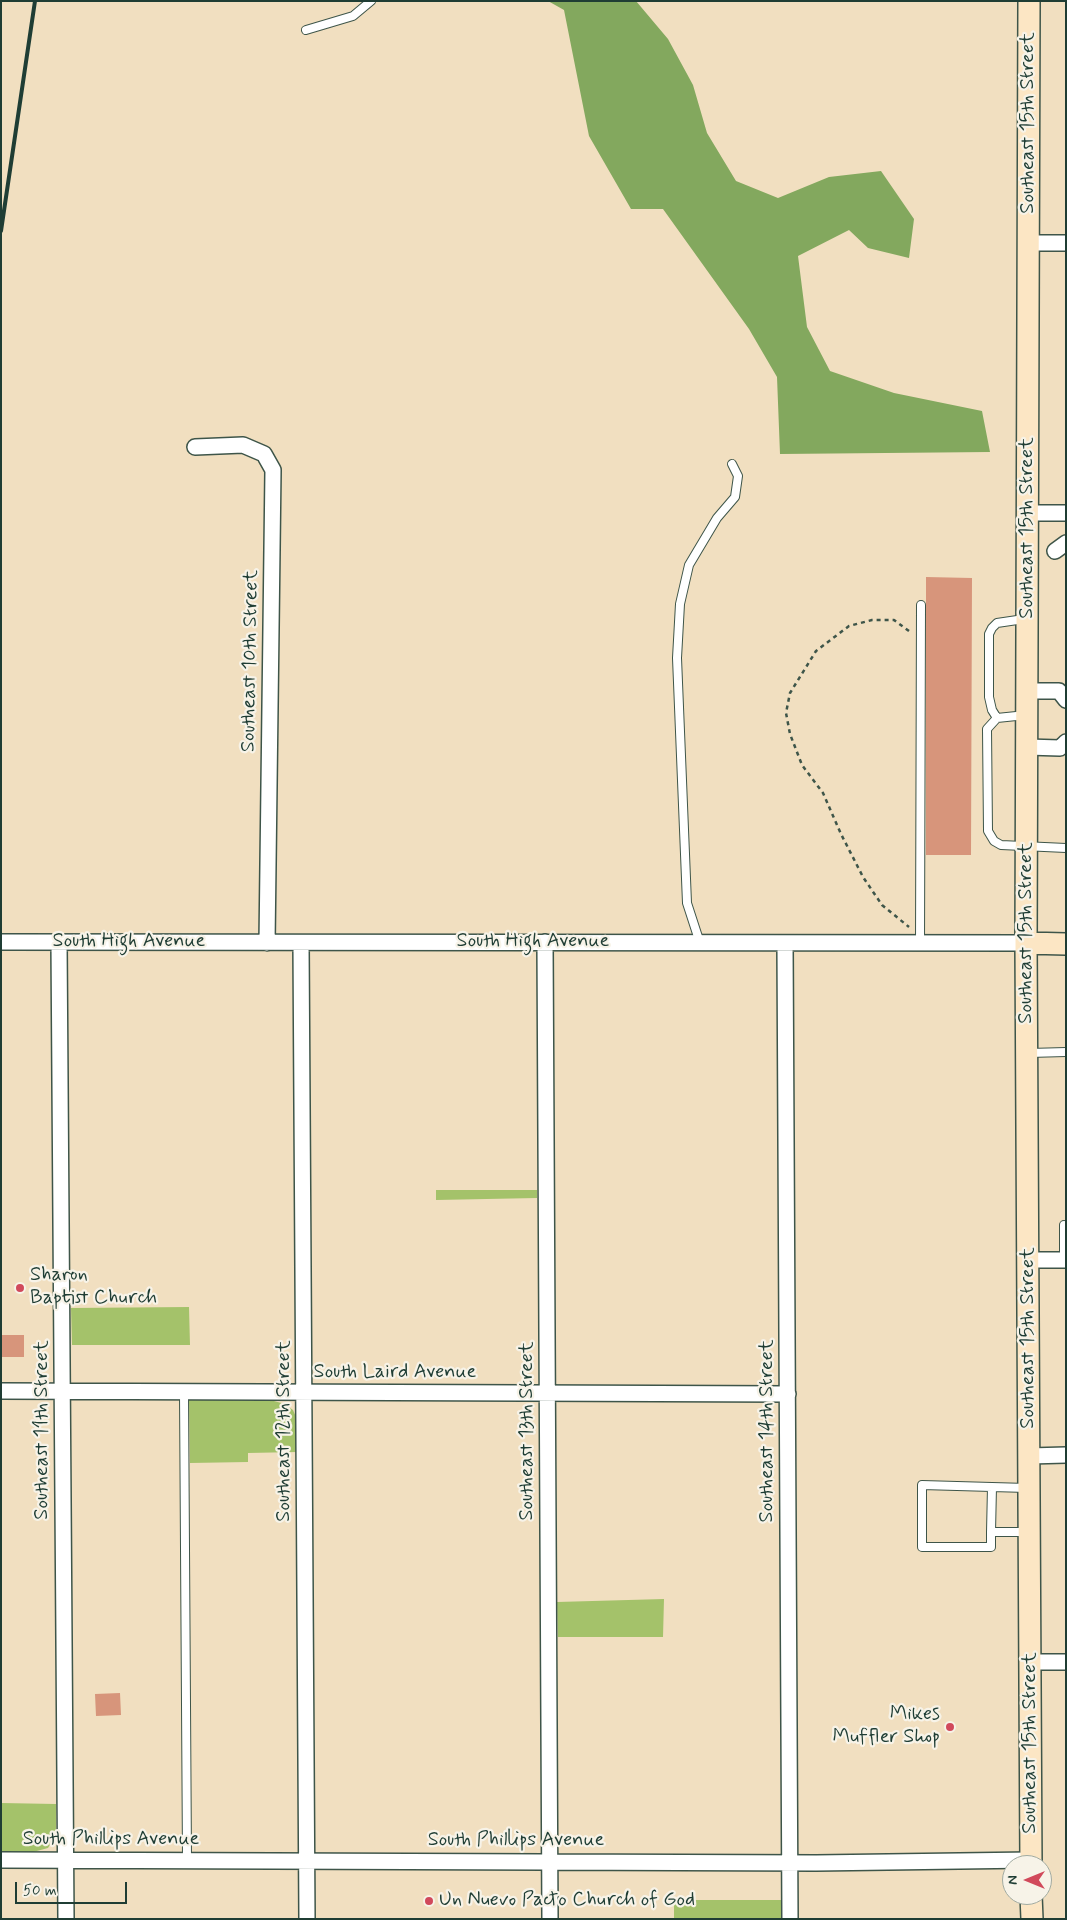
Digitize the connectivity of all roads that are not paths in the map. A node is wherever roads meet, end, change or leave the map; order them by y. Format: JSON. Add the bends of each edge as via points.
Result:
{"nodes":[{"id":1,"x":371,"y":1,"type":"edge"},
{"id":2,"x":1029,"y":1,"type":"edge"},
{"id":3,"x":306,"y":30,"type":"dead end"},
{"id":4,"x":1028,"y":243,"type":"junction"},
{"id":5,"x":1066,"y":243,"type":"edge"},
{"id":6,"x":195,"y":447,"type":"dead end"},
{"id":7,"x":732,"y":464,"type":"dead end"},
{"id":8,"x":1066,"y":512,"type":"edge"},
{"id":9,"x":1028,"y":513,"type":"junction"},
{"id":10,"x":921,"y":605,"type":"dead end"},
{"id":11,"x":1027,"y":619,"type":"junction"},
{"id":12,"x":1027,"y":691,"type":"junction"},
{"id":13,"x":1066,"y":700,"type":"edge"},
{"id":14,"x":1027,"y":714,"type":"junction"},
{"id":15,"x":997,"y":718,"type":"junction"},
{"id":16,"x":1066,"y":742,"type":"edge"},
{"id":17,"x":1027,"y":747,"type":"junction"},
{"id":18,"x":1026,"y":847,"type":"junction"},
{"id":19,"x":1066,"y":848,"type":"edge"},
{"id":20,"x":920,"y":938,"type":"junction"},
{"id":21,"x":1,"y":942,"type":"edge"},
{"id":22,"x":59,"y":942,"type":"junction"},
{"id":23,"x":545,"y":942,"type":"junction"},
{"id":24,"x":266,"y":943,"type":"junction"},
{"id":25,"x":301,"y":943,"type":"junction"},
{"id":26,"x":700,"y":943,"type":"junction"},
{"id":27,"x":785,"y":943,"type":"junction"},
{"id":28,"x":1026,"y":943,"type":"junction"},
{"id":29,"x":1066,"y":944,"type":"edge"},
{"id":30,"x":1066,"y":1052,"type":"edge"},
{"id":31,"x":1027,"y":1053,"type":"junction"},
{"id":32,"x":1064,"y":1225,"type":"dead end"},
{"id":33,"x":1028,"y":1260,"type":"junction"},
{"id":34,"x":1065,"y":1260,"type":"edge"},
{"id":35,"x":1,"y":1391,"type":"edge"},
{"id":36,"x":63,"y":1392,"type":"junction"},
{"id":37,"x":184,"y":1393,"type":"junction"},
{"id":38,"x":305,"y":1393,"type":"junction"},
{"id":39,"x":548,"y":1393,"type":"junction"},
{"id":40,"x":788,"y":1394,"type":"junction"},
{"id":41,"x":1066,"y":1455,"type":"edge"},
{"id":42,"x":1029,"y":1456,"type":"junction"},
{"id":43,"x":992,"y":1487,"type":"junction"},
{"id":44,"x":1029,"y":1488,"type":"junction"},
{"id":45,"x":992,"y":1532,"type":"junction"},
{"id":46,"x":1030,"y":1532,"type":"junction"},
{"id":47,"x":1031,"y":1662,"type":"junction"},
{"id":48,"x":1066,"y":1662,"type":"edge"},
{"id":49,"x":1031,"y":1855,"type":"edge"},
{"id":50,"x":1,"y":1860,"type":"edge"},
{"id":51,"x":65,"y":1860,"type":"junction"},
{"id":52,"x":187,"y":1860,"type":"junction"},
{"id":53,"x":307,"y":1860,"type":"junction"},
{"id":54,"x":549,"y":1862,"type":"junction"},
{"id":55,"x":789,"y":1862,"type":"junction"},
{"id":56,"x":1002,"y":1862,"type":"edge"},
{"id":57,"x":1031,"y":1905,"type":"edge"},
{"id":58,"x":66,"y":1919,"type":"edge"},
{"id":59,"x":308,"y":1919,"type":"edge"},
{"id":60,"x":550,"y":1919,"type":"edge"},
{"id":61,"x":790,"y":1919,"type":"edge"},
{"id":62,"x":1032,"y":1919,"type":"edge"}],
"edges":[{"from":1,"to":3,"type":"lane","via":[[353,16]]},
{"from":2,"to":4,"type":"main road","name":"Southeast 15th Street"},
{"from":4,"to":5,"type":"street"},
{"from":4,"to":9,"type":"main road","name":"Southeast 15th Street"},
{"from":6,"to":24,"type":"street","name":"Southeast 10th Street","via":[[243,445],[264,454],[273,470]]},
{"from":7,"to":26,"type":"lane","via":[[738,476],[735,497],[717,518],[689,565],[680,604],[677,658],[684,855],[687,903]]},
{"from":8,"to":9,"type":"street"},
{"from":9,"to":11,"type":"main road","name":"Southeast 15th Street"},
{"from":10,"to":20,"type":"lane"},
{"from":11,"to":12,"type":"main road","name":"Southeast 15th Street"},
{"from":11,"to":15,"type":"lane","via":[[997,623],[990,634],[989,697]]},
{"from":12,"to":13,"type":"street","via":[[1059,691]]},
{"from":12,"to":14,"type":"main road","name":"Southeast 15th Street"},
{"from":14,"to":15,"type":"lane"},
{"from":14,"to":17,"type":"main road","name":"Southeast 15th Street"},
{"from":15,"to":18,"type":"lane","via":[[988,729],[988,831],[1001,845]]},
{"from":16,"to":17,"type":"street","via":[[1060,748]]},
{"from":17,"to":18,"type":"main road","name":"Southeast 15th Street"},
{"from":18,"to":19,"type":"lane"},
{"from":18,"to":28,"type":"main road","name":"Southeast 15th Street"},
{"from":20,"to":27,"type":"street","name":"South High Avenue"},
{"from":20,"to":28,"type":"street","name":"South High Avenue"},
{"from":21,"to":22,"type":"street","name":"South High Avenue"},
{"from":22,"to":24,"type":"street","name":"South High Avenue"},
{"from":22,"to":36,"type":"street","name":"Southeast 11th Street"},
{"from":23,"to":25,"type":"street","name":"South High Avenue"},
{"from":23,"to":26,"type":"street","name":"South High Avenue"},
{"from":23,"to":39,"type":"street","name":"Southeast 13th Street"},
{"from":24,"to":25,"type":"street","name":"South High Avenue"},
{"from":25,"to":38,"type":"street","name":"Southeast 12th Street"},
{"from":26,"to":27,"type":"street","name":"South High Avenue"},
{"from":27,"to":40,"type":"street","name":"Southeast 14th Street"},
{"from":28,"to":29,"type":"main road","name":"South High Avenue"},
{"from":28,"to":31,"type":"main road","name":"Southeast 15th Street"},
{"from":30,"to":31,"type":"lane"},
{"from":31,"to":33,"type":"main road","name":"Southeast 15th Street"},
{"from":32,"to":34,"type":"lane"},
{"from":33,"to":34,"type":"street"},
{"from":33,"to":42,"type":"main road","name":"Southeast 15th Street"},
{"from":35,"to":36,"type":"street","name":"South Laird Avenue"},
{"from":36,"to":37,"type":"street","name":"South Laird Avenue"},
{"from":36,"to":51,"type":"street","name":"Southeast 11th Street"},
{"from":37,"to":38,"type":"street","name":"South Laird Avenue"},
{"from":37,"to":52,"type":"lane"},
{"from":38,"to":39,"type":"street","name":"South Laird Avenue"},
{"from":38,"to":53,"type":"street","name":"Southeast 12th Street"},
{"from":39,"to":40,"type":"street","name":"South Laird Avenue"},
{"from":39,"to":54,"type":"street","name":"Southeast 13th Street"},
{"from":40,"to":55,"type":"street","name":"Southeast 14th Street"},
{"from":41,"to":42,"type":"street"},
{"from":42,"to":44,"type":"main road","name":"Southeast 15th Street"},
{"from":43,"to":44,"type":"lane"},
{"from":43,"to":45,"type":"lane"},
{"from":43,"to":45,"type":"lane","via":[[922,1485],[922,1547],[992,1547]]},
{"from":44,"to":46,"type":"main road","name":"Southeast 15th Street"},
{"from":45,"to":46,"type":"lane"},
{"from":46,"to":47,"type":"main road","name":"Southeast 15th Street"},
{"from":47,"to":48,"type":"street"},
{"from":47,"to":49,"type":"main road","name":"Southeast 15th Street"},
{"from":50,"to":51,"type":"street","name":"South Phillips Avenue"},
{"from":51,"to":52,"type":"street","name":"South Phillips Avenue"},
{"from":51,"to":58,"type":"street","name":"Southeast 11th Street"},
{"from":52,"to":53,"type":"street","name":"South Phillips Avenue"},
{"from":53,"to":54,"type":"street","name":"South Phillips Avenue"},
{"from":53,"to":59,"type":"street","name":"Southeast 12th Street"},
{"from":54,"to":55,"type":"street","name":"South Phillips Avenue"},
{"from":54,"to":60,"type":"street","name":"Southeast 13th Street"},
{"from":55,"to":56,"type":"street","name":"South Phillips Avenue"},
{"from":55,"to":61,"type":"street","name":"Southeast 14th Street"},
{"from":57,"to":62,"type":"main road"}]}
